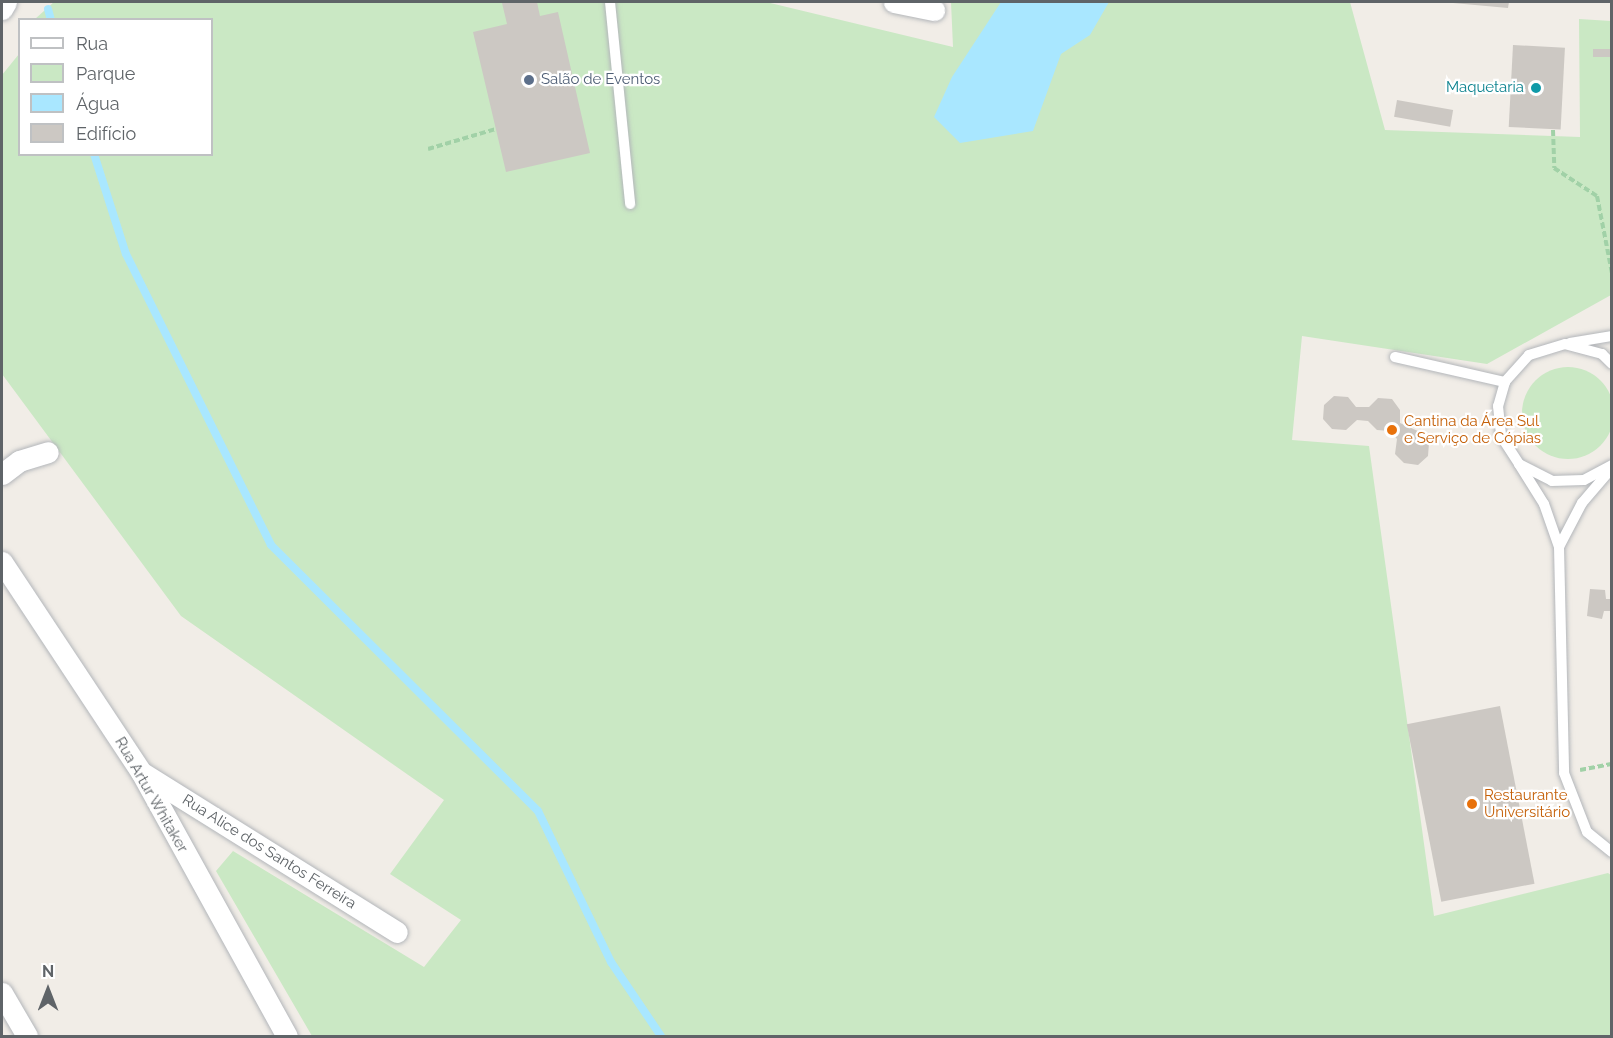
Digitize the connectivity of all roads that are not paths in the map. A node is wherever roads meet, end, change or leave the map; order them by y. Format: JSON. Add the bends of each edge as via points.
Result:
{"nodes":[{"id":1,"x":6,"y":2,"type":"edge"},
{"id":2,"x":610,"y":2,"type":"edge"},
{"id":3,"x":894,"y":2,"type":"edge"},
{"id":4,"x":2,"y":9,"type":"edge"},
{"id":5,"x":934,"y":10,"type":"dead end"},
{"id":6,"x":630,"y":204,"type":"dead end"},
{"id":7,"x":1611,"y":336,"type":"edge"},
{"id":8,"x":1565,"y":344,"type":"junction"},
{"id":9,"x":1395,"y":357,"type":"dead end"},
{"id":10,"x":1611,"y":364,"type":"edge"},
{"id":11,"x":1505,"y":382,"type":"junction"},
{"id":12,"x":48,"y":453,"type":"dead end"},
{"id":13,"x":1519,"y":464,"type":"junction"},
{"id":14,"x":1611,"y":466,"type":"edge"},
{"id":15,"x":2,"y":474,"type":"edge"},
{"id":16,"x":1559,"y":547,"type":"junction"},
{"id":17,"x":2,"y":561,"type":"edge"},
{"id":18,"x":141,"y":772,"type":"junction"},
{"id":19,"x":1611,"y":852,"type":"edge"},
{"id":20,"x":397,"y":932,"type":"dead end"},
{"id":21,"x":2,"y":993,"type":"edge"},
{"id":22,"x":27,"y":1036,"type":"edge"},
{"id":23,"x":287,"y":1036,"type":"edge"}],
"edges":[{"from":1,"to":4,"type":"street"},
{"from":2,"to":6,"type":"lane"},
{"from":3,"to":5,"type":"street"},
{"from":7,"to":8,"type":"lane"},
{"from":8,"to":10,"type":"lane","via":[[1602,354]]},
{"from":8,"to":11,"type":"lane","via":[[1529,355]]},
{"from":9,"to":11,"type":"lane"},
{"from":11,"to":13,"type":"lane","via":[[1498,406],[1501,436]]},
{"from":12,"to":15,"type":"street","via":[[19,461]]},
{"from":13,"to":14,"type":"lane","via":[[1552,481],[1584,480]]},
{"from":13,"to":16,"type":"lane","via":[[1544,504]]},
{"from":14,"to":16,"type":"lane","via":[[1582,503]]},
{"from":16,"to":19,"type":"lane","via":[[1564,773],[1587,832]]},
{"from":17,"to":18,"type":"street","name":"Rua Artur Whitaker"},
{"from":18,"to":20,"type":"street","name":"Rua Alice dos Santos Ferreira"},
{"from":18,"to":23,"type":"street","name":"Rua Artur Whitaker"},
{"from":21,"to":22,"type":"street"}]}
